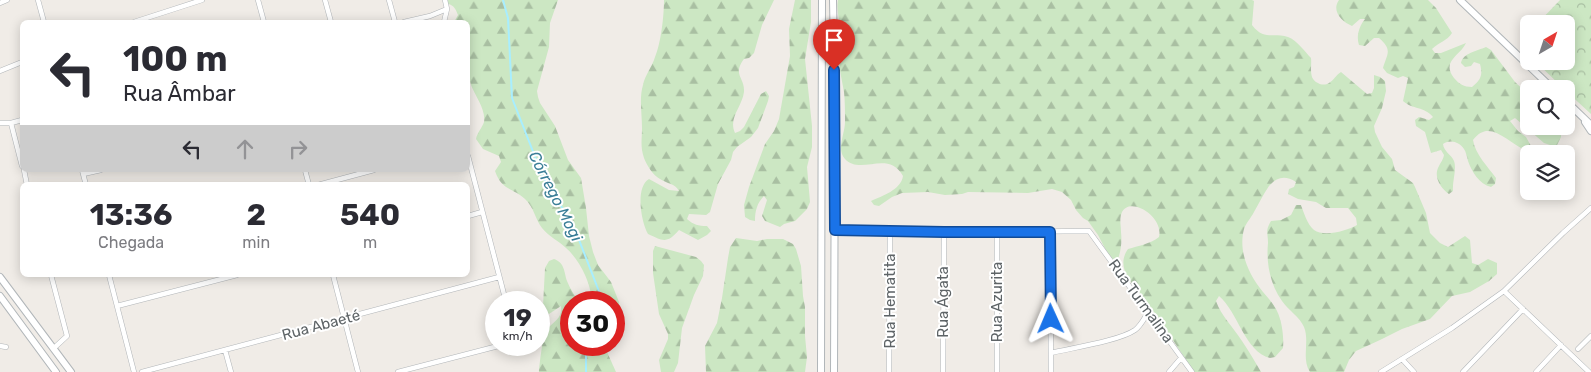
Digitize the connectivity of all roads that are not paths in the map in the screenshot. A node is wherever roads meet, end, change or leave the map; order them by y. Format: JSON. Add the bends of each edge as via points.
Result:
{"nodes":[{"id":1,"x":7,"y":0,"type":"edge"},
{"id":2,"x":38,"y":0,"type":"edge"},
{"id":3,"x":202,"y":0,"type":"edge"},
{"id":4,"x":258,"y":0,"type":"edge"},
{"id":5,"x":325,"y":0,"type":"edge"},
{"id":6,"x":389,"y":0,"type":"edge"},
{"id":7,"x":444,"y":0,"type":"edge"},
{"id":8,"x":822,"y":0,"type":"edge"},
{"id":9,"x":833,"y":0,"type":"edge"},
{"id":10,"x":1460,"y":0,"type":"edge"},
{"id":11,"x":0,"y":3,"type":"edge"},
{"id":12,"x":447,"y":9,"type":"junction"},
{"id":13,"x":430,"y":16,"type":"junction"},
{"id":14,"x":43,"y":20,"type":"edge"},
{"id":15,"x":140,"y":20,"type":"edge"},
{"id":16,"x":263,"y":20,"type":"edge"},
{"id":17,"x":330,"y":20,"type":"edge"},
{"id":18,"x":394,"y":20,"type":"edge"},
{"id":19,"x":413,"y":20,"type":"edge"},
{"id":20,"x":431,"y":20,"type":"edge"},
{"id":21,"x":444,"y":20,"type":"edge"},
{"id":22,"x":20,"y":63,"type":"edge"},
{"id":23,"x":0,"y":71,"type":"edge"},
{"id":24,"x":1544,"y":80,"type":"edge"},
{"id":25,"x":1575,"y":109,"type":"edge"},
{"id":26,"x":1582,"y":116,"type":"junction"},
{"id":27,"x":20,"y":121,"type":"edge"},
{"id":28,"x":0,"y":123,"type":"edge"},
{"id":29,"x":11,"y":123,"type":"junction"},
{"id":30,"x":1591,"y":125,"type":"edge"},
{"id":31,"x":1591,"y":131,"type":"edge"},
{"id":32,"x":20,"y":158,"type":"edge"},
{"id":33,"x":470,"y":164,"type":"edge"},
{"id":34,"x":367,"y":172,"type":"edge"},
{"id":35,"x":329,"y":182,"type":"edge"},
{"id":36,"x":1591,"y":208,"type":"edge"},
{"id":37,"x":482,"y":212,"type":"junction"},
{"id":38,"x":470,"y":215,"type":"edge"},
{"id":39,"x":835,"y":230,"type":"junction"},
{"id":40,"x":890,"y":231,"type":"junction"},
{"id":41,"x":944,"y":232,"type":"junction"},
{"id":42,"x":997,"y":232,"type":"junction"},
{"id":43,"x":1050,"y":232,"type":"junction"},
{"id":44,"x":0,"y":277,"type":"edge"},
{"id":45,"x":52,"y":277,"type":"edge"},
{"id":46,"x":110,"y":277,"type":"edge"},
{"id":47,"x":229,"y":277,"type":"edge"},
{"id":48,"x":334,"y":277,"type":"edge"},
{"id":49,"x":499,"y":277,"type":"junction"},
{"id":50,"x":503,"y":291,"type":"edge"},
{"id":51,"x":1504,"y":291,"type":"junction"},
{"id":52,"x":0,"y":296,"type":"edge"},
{"id":53,"x":118,"y":306,"type":"junction"},
{"id":54,"x":1523,"y":308,"type":"junction"},
{"id":55,"x":1149,"y":311,"type":"junction"},
{"id":56,"x":345,"y":319,"type":"junction"},
{"id":57,"x":1591,"y":336,"type":"edge"},
{"id":58,"x":1561,"y":345,"type":"junction"},
{"id":59,"x":54,"y":348,"type":"junction"},
{"id":60,"x":485,"y":349,"type":"edge"},
{"id":61,"x":1578,"y":349,"type":"dead end"},
{"id":62,"x":225,"y":350,"type":"junction"},
{"id":63,"x":1051,"y":353,"type":"junction"},
{"id":64,"x":1181,"y":358,"type":"junction"},
{"id":65,"x":1402,"y":359,"type":"junction"},
{"id":66,"x":56,"y":372,"type":"edge"},
{"id":67,"x":71,"y":372,"type":"edge"},
{"id":68,"x":134,"y":372,"type":"edge"},
{"id":69,"x":142,"y":372,"type":"edge"},
{"id":70,"x":231,"y":372,"type":"edge"},
{"id":71,"x":358,"y":372,"type":"edge"},
{"id":72,"x":398,"y":372,"type":"edge"},
{"id":73,"x":821,"y":372,"type":"edge"},
{"id":74,"x":834,"y":372,"type":"edge"},
{"id":75,"x":889,"y":372,"type":"edge"},
{"id":76,"x":943,"y":372,"type":"edge"},
{"id":77,"x":997,"y":372,"type":"edge"},
{"id":78,"x":1051,"y":372,"type":"edge"},
{"id":79,"x":1169,"y":372,"type":"edge"},
{"id":80,"x":1192,"y":372,"type":"edge"},
{"id":81,"x":1381,"y":372,"type":"edge"},
{"id":82,"x":1414,"y":372,"type":"edge"},
{"id":83,"x":1463,"y":372,"type":"edge"},
{"id":84,"x":1536,"y":372,"type":"edge"},
{"id":85,"x":1589,"y":372,"type":"edge"}],
"edges":[{"from":1,"to":11,"type":"street"},
{"from":2,"to":14,"type":"street"},
{"from":3,"to":15,"type":"street"},
{"from":4,"to":16,"type":"street"},
{"from":5,"to":17,"type":"street"},
{"from":6,"to":18,"type":"street"},
{"from":7,"to":12,"type":"street"},
{"from":8,"to":73,"type":"main road"},
{"from":9,"to":39,"type":"main road"},
{"from":10,"to":24,"type":"main road"},
{"from":12,"to":13,"type":"street"},
{"from":12,"to":21,"type":"street"},
{"from":13,"to":19,"type":"street"},
{"from":13,"to":20,"type":"street"},
{"from":22,"to":23,"type":"street"},
{"from":25,"to":26,"type":"main road"},
{"from":26,"to":30,"type":"main road"},
{"from":26,"to":31,"type":"main road"},
{"from":27,"to":29,"type":"street"},
{"from":28,"to":29,"type":"street"},
{"from":29,"to":32,"type":"street"},
{"from":33,"to":37,"type":"street"},
{"from":34,"to":35,"type":"street"},
{"from":36,"to":51,"type":"street"},
{"from":37,"to":38,"type":"street"},
{"from":37,"to":49,"type":"street"},
{"from":39,"to":40,"type":"street"},
{"from":39,"to":74,"type":"main road"},
{"from":40,"to":41,"type":"street"},
{"from":40,"to":75,"type":"street","name":"Rua Hematita"},
{"from":41,"to":42,"type":"street"},
{"from":41,"to":76,"type":"street","name":"Rua Ágata"},
{"from":42,"to":43,"type":"street"},
{"from":42,"to":77,"type":"street","name":"Rua Azurita"},
{"from":43,"to":55,"type":"street","name":"Rua Turmalina","via":[[1089,230]]},
{"from":43,"to":63,"type":"street"},
{"from":44,"to":59,"type":"main road"},
{"from":45,"to":59,"type":"street","via":[[67,336]]},
{"from":46,"to":53,"type":"street"},
{"from":47,"to":53,"type":"street"},
{"from":48,"to":56,"type":"street"},
{"from":49,"to":50,"type":"street"},
{"from":49,"to":56,"type":"street","name":"Rua Abaeté"},
{"from":51,"to":54,"type":"street"},
{"from":51,"to":65,"type":"street"},
{"from":52,"to":66,"type":"main road"},
{"from":53,"to":68,"type":"street"},
{"from":54,"to":58,"type":"street"},
{"from":54,"to":83,"type":"street"},
{"from":55,"to":63,"type":"street","via":[[1137,329],[1116,338]]},
{"from":55,"to":64,"type":"street","name":"Rua Turmalina"},
{"from":56,"to":62,"type":"street","name":"Rua Abaeté"},
{"from":56,"to":71,"type":"street"},
{"from":57,"to":61,"type":"street"},
{"from":58,"to":84,"type":"street"},
{"from":58,"to":85,"type":"street"},
{"from":59,"to":67,"type":"main road"},
{"from":60,"to":72,"type":"street"},
{"from":62,"to":69,"type":"street","name":"Rua Abaeté"},
{"from":62,"to":70,"type":"street"},
{"from":63,"to":78,"type":"street"},
{"from":64,"to":79,"type":"street"},
{"from":64,"to":80,"type":"street","name":"Rua Turmalina"},
{"from":65,"to":81,"type":"street"},
{"from":65,"to":82,"type":"street"}]}
